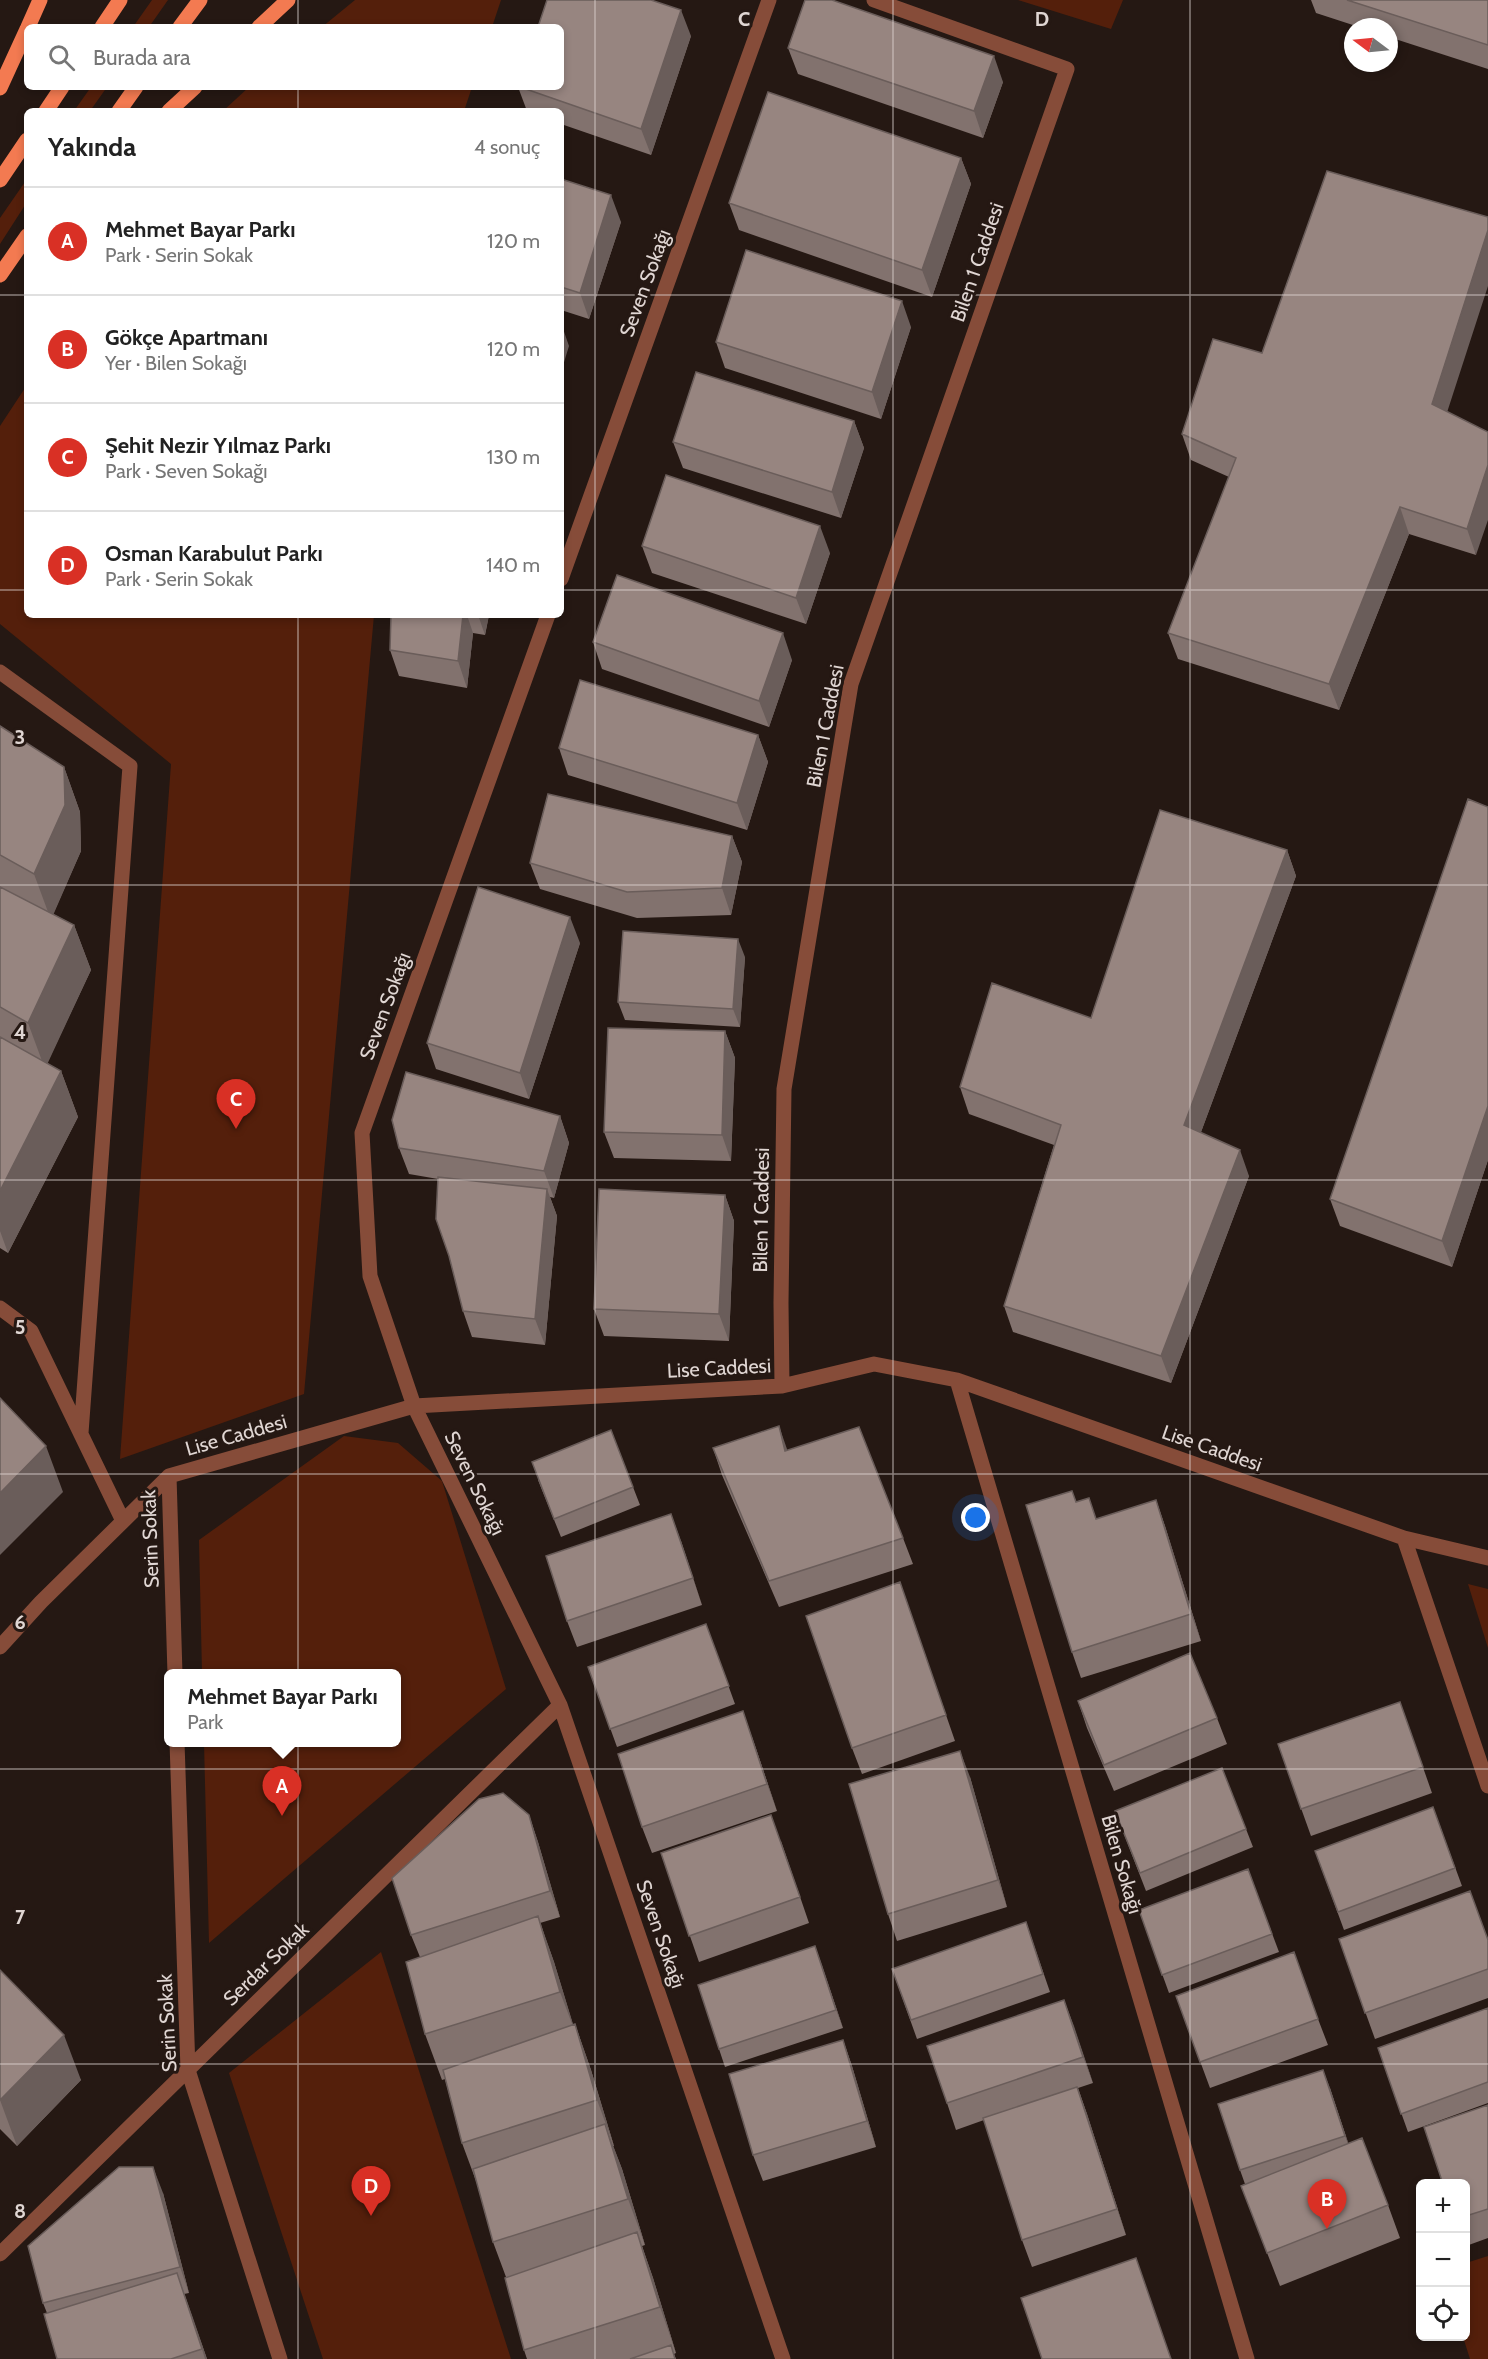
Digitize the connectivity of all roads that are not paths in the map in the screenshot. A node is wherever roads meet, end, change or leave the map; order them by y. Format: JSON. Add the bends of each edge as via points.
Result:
{"nodes":[{"id":1,"x":40,"y":0,"type":"edge"},
{"id":2,"x":120,"y":0,"type":"edge"},
{"id":3,"x":200,"y":0,"type":"edge"},
{"id":4,"x":288,"y":0,"type":"edge"},
{"id":5,"x":769,"y":0,"type":"edge"},
{"id":6,"x":874,"y":0,"type":"edge"},
{"id":7,"x":29,"y":24,"type":"edge"},
{"id":8,"x":104,"y":24,"type":"edge"},
{"id":9,"x":182,"y":24,"type":"edge"},
{"id":10,"x":262,"y":24,"type":"edge"},
{"id":11,"x":24,"y":35,"type":"edge"},
{"id":12,"x":0,"y":88,"type":"edge"},
{"id":13,"x":60,"y":90,"type":"edge"},
{"id":14,"x":134,"y":90,"type":"edge"},
{"id":15,"x":192,"y":90,"type":"edge"},
{"id":16,"x":48,"y":108,"type":"edge"},
{"id":17,"x":121,"y":108,"type":"edge"},
{"id":18,"x":172,"y":108,"type":"edge"},
{"id":19,"x":24,"y":144,"type":"edge"},
{"id":20,"x":0,"y":180,"type":"edge"},
{"id":21,"x":24,"y":240,"type":"edge"},
{"id":22,"x":24,"y":246,"type":"edge"},
{"id":23,"x":9,"y":260,"type":"junction"},
{"id":24,"x":0,"y":275,"type":"edge"},
{"id":25,"x":564,"y":571,"type":"edge"},
{"id":26,"x":547,"y":618,"type":"edge"},
{"id":27,"x":0,"y":672,"type":"edge"},
{"id":28,"x":0,"y":1308,"type":"edge"},
{"id":29,"x":957,"y":1380,"type":"junction"},
{"id":30,"x":782,"y":1386,"type":"junction"},
{"id":31,"x":414,"y":1406,"type":"junction"},
{"id":32,"x":81,"y":1433,"type":"junction"},
{"id":33,"x":169,"y":1476,"type":"junction"},
{"id":34,"x":123,"y":1521,"type":"junction"},
{"id":35,"x":1404,"y":1539,"type":"junction"},
{"id":36,"x":1488,"y":1558,"type":"edge"},
{"id":37,"x":0,"y":1647,"type":"edge"},
{"id":38,"x":175,"y":1669,"type":"edge"},
{"id":39,"x":560,"y":1705,"type":"junction"},
{"id":40,"x":177,"y":1747,"type":"edge"},
{"id":41,"x":1488,"y":1786,"type":"edge"},
{"id":42,"x":188,"y":2070,"type":"junction"},
{"id":43,"x":0,"y":2254,"type":"edge"},
{"id":44,"x":280,"y":2359,"type":"edge"},
{"id":45,"x":783,"y":2359,"type":"edge"},
{"id":46,"x":1247,"y":2359,"type":"edge"}],
"edges":[{"from":1,"to":7,"type":"main road"},
{"from":2,"to":8,"type":"main road"},
{"from":3,"to":9,"type":"main road"},
{"from":4,"to":10,"type":"main road"},
{"from":5,"to":25,"type":"street","name":"Seven Sokağı"},
{"from":6,"to":30,"type":"street","name":"Bilen 1 Caddesi","via":[[1067,69],[851,684],[784,1089]]},
{"from":11,"to":12,"type":"main road"},
{"from":13,"to":16,"type":"main road"},
{"from":14,"to":17,"type":"main road"},
{"from":15,"to":18,"type":"main road"},
{"from":19,"to":20,"type":"main road"},
{"from":21,"to":23,"type":"main road"},
{"from":22,"to":23,"type":"main road"},
{"from":23,"to":24,"type":"main road"},
{"from":26,"to":31,"type":"street","name":"Seven Sokağı","via":[[362,1133],[370,1276]]},
{"from":27,"to":32,"type":"street","via":[[130,766]]},
{"from":28,"to":32,"type":"street","via":[[31,1330]]},
{"from":29,"to":30,"type":"street","name":"Lise Caddesi","via":[[874,1364]]},
{"from":29,"to":35,"type":"street","name":"Lise Caddesi"},
{"from":29,"to":46,"type":"street","name":"Bilen Sokağı"},
{"from":30,"to":31,"type":"street","name":"Lise Caddesi"},
{"from":31,"to":33,"type":"street","name":"Lise Caddesi"},
{"from":31,"to":39,"type":"street","name":"Seven Sokağı"},
{"from":32,"to":34,"type":"street"},
{"from":33,"to":34,"type":"street","name":"Lise Caddesi"},
{"from":33,"to":38,"type":"street","name":"Serin Sokak"},
{"from":34,"to":37,"type":"street","name":"Lise Caddesi"},
{"from":35,"to":36,"type":"street","name":"Lise Caddesi"},
{"from":35,"to":41,"type":"street"},
{"from":39,"to":42,"type":"street","name":"Serdar Sokak"},
{"from":39,"to":45,"type":"street","name":"Seven Sokağı"},
{"from":40,"to":42,"type":"street","name":"Serin Sokak"},
{"from":42,"to":43,"type":"street","name":"Serdar Sokak"},
{"from":42,"to":44,"type":"street","name":"Serin Sokak"}]}
